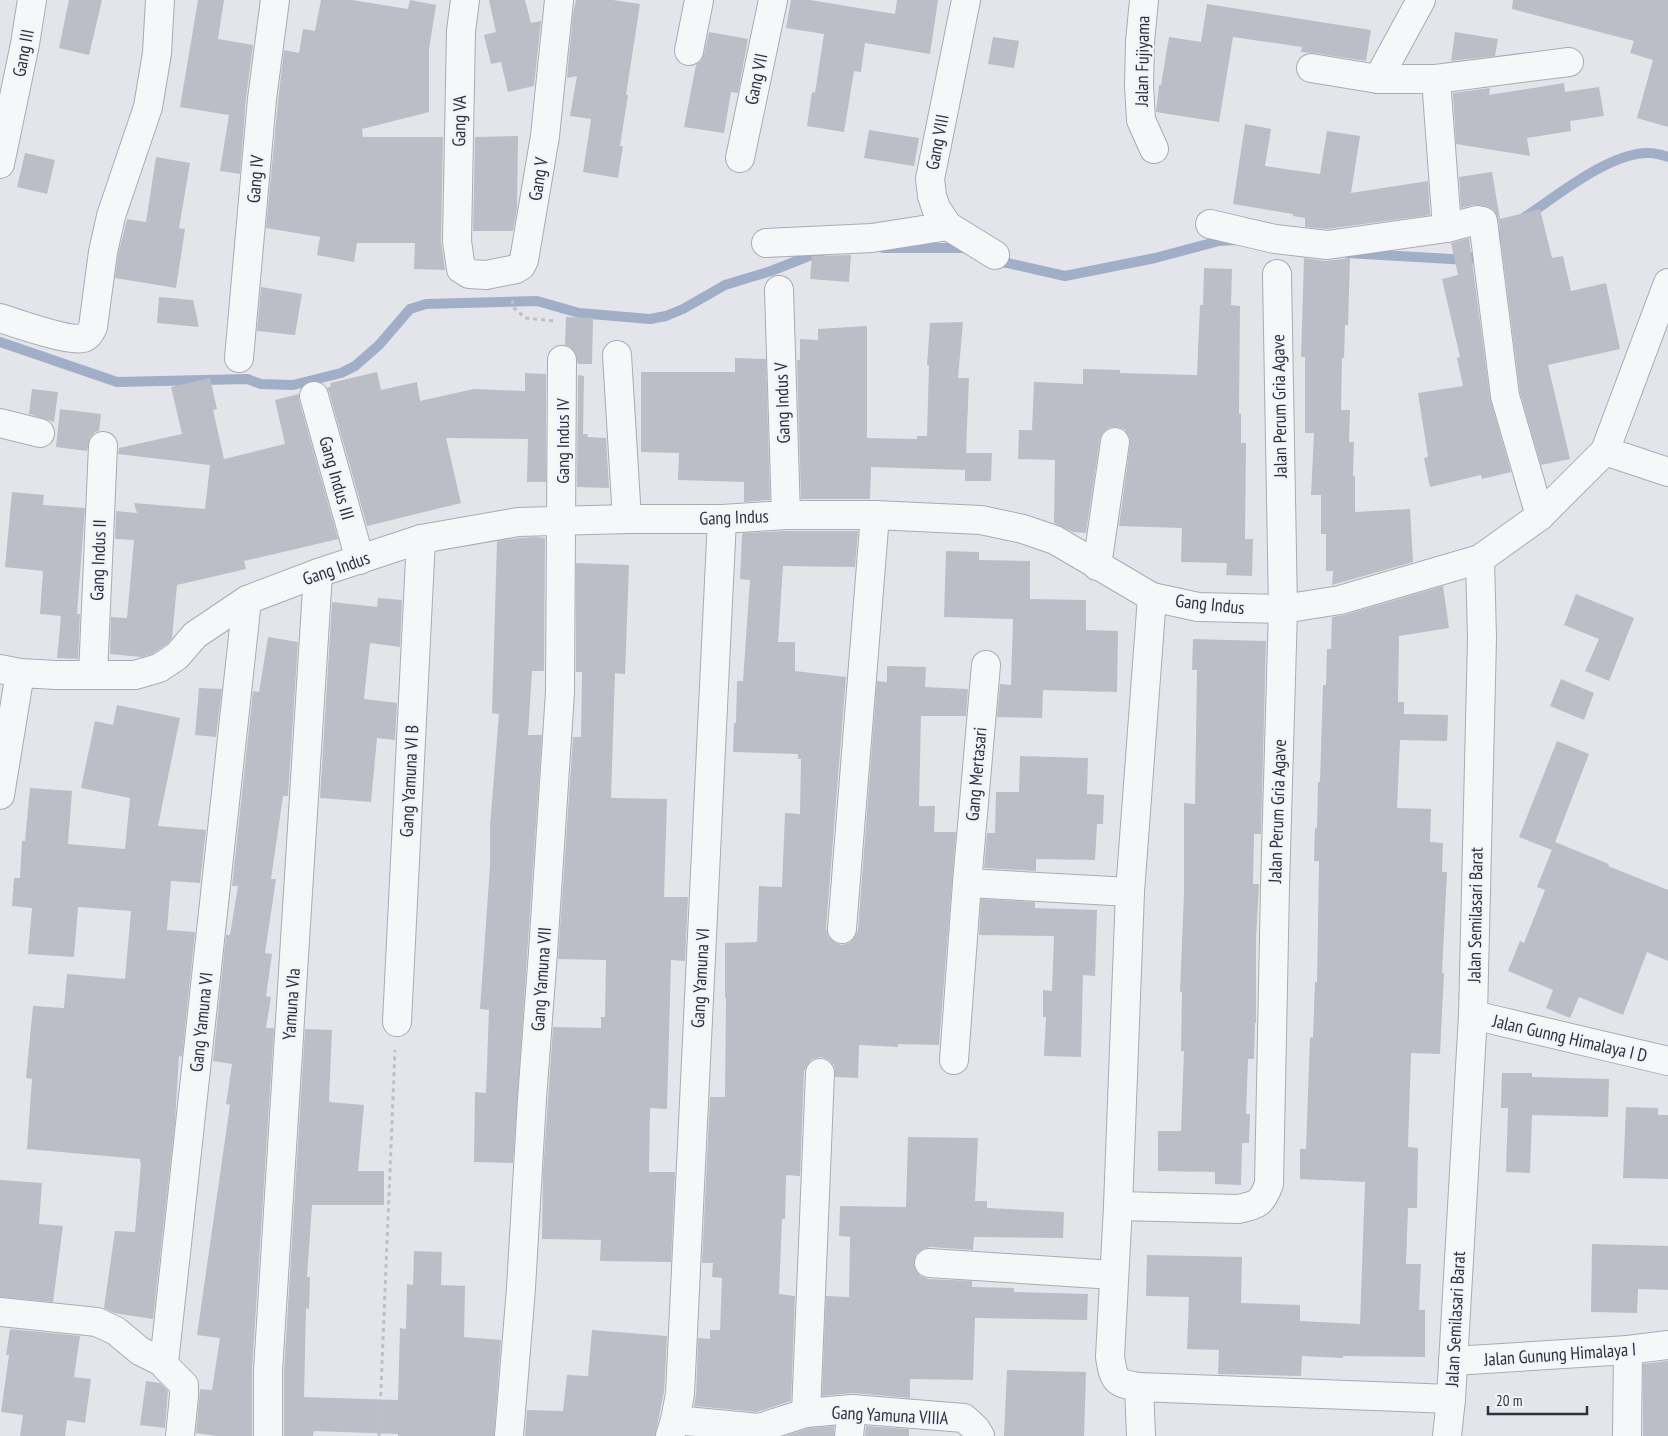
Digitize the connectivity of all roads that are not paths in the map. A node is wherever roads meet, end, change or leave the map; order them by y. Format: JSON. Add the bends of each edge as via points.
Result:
{"nodes":[{"id":1,"x":32,"y":0,"type":"edge"},
{"id":2,"x":160,"y":0,"type":"edge"},
{"id":3,"x":275,"y":0,"type":"edge"},
{"id":4,"x":465,"y":0,"type":"edge"},
{"id":5,"x":559,"y":0,"type":"edge"},
{"id":6,"x":699,"y":0,"type":"edge"},
{"id":7,"x":773,"y":0,"type":"edge"},
{"id":8,"x":966,"y":0,"type":"edge"},
{"id":9,"x":1144,"y":0,"type":"edge"},
{"id":10,"x":1421,"y":0,"type":"edge"},
{"id":11,"x":689,"y":51,"type":"dead end"},
{"id":12,"x":1569,"y":62,"type":"dead end"},
{"id":13,"x":1311,"y":68,"type":"dead end"},
{"id":14,"x":1378,"y":79,"type":"junction"},
{"id":15,"x":1436,"y":79,"type":"junction"},
{"id":16,"x":1154,"y":149,"type":"dead end"},
{"id":17,"x":740,"y":158,"type":"dead end"},
{"id":18,"x":0,"y":164,"type":"edge"},
{"id":19,"x":1210,"y":224,"type":"dead end"},
{"id":20,"x":948,"y":226,"type":"junction"},
{"id":21,"x":1447,"y":228,"type":"junction"},
{"id":22,"x":766,"y":244,"type":"dead end"},
{"id":23,"x":995,"y":255,"type":"dead end"},
{"id":24,"x":516,"y":270,"type":"joint"},
{"id":25,"x":1277,"y":274,"type":"dead end"},
{"id":26,"x":1668,"y":283,"type":"edge"},
{"id":27,"x":779,"y":290,"type":"dead end"},
{"id":28,"x":0,"y":318,"type":"edge"},
{"id":29,"x":617,"y":355,"type":"dead end"},
{"id":30,"x":239,"y":358,"type":"dead end"},
{"id":31,"x":562,"y":360,"type":"dead end"},
{"id":32,"x":314,"y":396,"type":"dead end"},
{"id":33,"x":0,"y":423,"type":"edge"},
{"id":34,"x":40,"y":433,"type":"dead end"},
{"id":35,"x":1115,"y":442,"type":"dead end"},
{"id":36,"x":103,"y":446,"type":"dead end"},
{"id":37,"x":1605,"y":451,"type":"junction"},
{"id":38,"x":1668,"y":472,"type":"edge"},
{"id":39,"x":786,"y":515,"type":"junction"},
{"id":40,"x":875,"y":516,"type":"junction"},
{"id":41,"x":1540,"y":516,"type":"junction"},
{"id":42,"x":627,"y":519,"type":"junction"},
{"id":43,"x":722,"y":520,"type":"junction"},
{"id":44,"x":561,"y":521,"type":"junction"},
{"id":45,"x":421,"y":539,"type":"junction"},
{"id":46,"x":1480,"y":559,"type":"junction"},
{"id":47,"x":360,"y":560,"type":"junction"},
{"id":48,"x":1097,"y":566,"type":"junction"},
{"id":49,"x":318,"y":573,"type":"junction"},
{"id":50,"x":1152,"y":597,"type":"junction"},
{"id":51,"x":247,"y":600,"type":"junction"},
{"id":52,"x":1283,"y":609,"type":"junction"},
{"id":53,"x":986,"y":665,"type":"dead end"},
{"id":54,"x":10,"y":671,"type":"edge"},
{"id":55,"x":93,"y":675,"type":"junction"},
{"id":56,"x":0,"y":795,"type":"edge"},
{"id":57,"x":967,"y":883,"type":"junction"},
{"id":58,"x":1130,"y":892,"type":"junction"},
{"id":59,"x":842,"y":929,"type":"dead end"},
{"id":60,"x":1473,"y":1015,"type":"junction"},
{"id":61,"x":397,"y":1022,"type":"road end"},
{"id":62,"x":954,"y":1060,"type":"dead end"},
{"id":63,"x":1668,"y":1060,"type":"edge"},
{"id":64,"x":820,"y":1073,"type":"dead end"},
{"id":65,"x":1118,"y":1206,"type":"junction"},
{"id":66,"x":929,"y":1263,"type":"dead end"},
{"id":67,"x":1114,"y":1275,"type":"junction"},
{"id":68,"x":0,"y":1312,"type":"edge"},
{"id":69,"x":1668,"y":1345,"type":"edge"},
{"id":70,"x":1628,"y":1350,"type":"junction"},
{"id":71,"x":1453,"y":1361,"type":"junction"},
{"id":72,"x":164,"y":1363,"type":"junction"},
{"id":73,"x":1139,"y":1387,"type":"junction"},
{"id":74,"x":1451,"y":1399,"type":"junction"},
{"id":75,"x":852,"y":1409,"type":"junction"},
{"id":76,"x":806,"y":1413,"type":"junction"},
{"id":77,"x":673,"y":1428,"type":"edge"},
{"id":78,"x":180,"y":1436,"type":"edge"},
{"id":79,"x":268,"y":1436,"type":"edge"},
{"id":80,"x":510,"y":1436,"type":"edge"},
{"id":81,"x":849,"y":1436,"type":"edge"},
{"id":82,"x":980,"y":1436,"type":"edge"},
{"id":83,"x":1141,"y":1436,"type":"edge"},
{"id":84,"x":1447,"y":1436,"type":"edge"},
{"id":85,"x":1627,"y":1436,"type":"edge"}],
"edges":[{"from":1,"to":18,"type":"street","name":"Gang III","via":[[26,44]]},
{"from":2,"to":28,"type":"street","via":[[148,107],[110,216],[93,327],[82,338],[73,338]]},
{"from":3,"to":30,"type":"street","name":"Gang IV","via":[[262,99]]},
{"from":4,"to":24,"type":"street","name":"Gang VA","via":[[461,31],[457,242],[462,269],[478,276]]},
{"from":5,"to":24,"type":"street","name":"Gang V","via":[[545,136],[529,238],[521,266]]},
{"from":6,"to":11,"type":"street"},
{"from":7,"to":17,"type":"street","name":"Gang VII"},
{"from":8,"to":20,"type":"street","name":"Gang VIII","via":[[930,180],[936,208]]},
{"from":9,"to":16,"type":"street","name":"Jalan Fujiyama","via":[[1141,120]]},
{"from":10,"to":14,"type":"street"},
{"from":12,"to":15,"type":"street"},
{"from":13,"to":14,"type":"street"},
{"from":14,"to":15,"type":"street"},
{"from":15,"to":21,"type":"street"},
{"from":19,"to":21,"type":"street","via":[[1327,245]]},
{"from":20,"to":22,"type":"street","via":[[872,238]]},
{"from":20,"to":23,"type":"street","name":"Gang VIII"},
{"from":21,"to":41,"type":"street","via":[[1483,221],[1505,396]]},
{"from":25,"to":52,"type":"street","name":"Jalan Perum Gria Agave"},
{"from":26,"to":37,"type":"street"},
{"from":27,"to":39,"type":"street","name":"Gang Indus V"},
{"from":29,"to":42,"type":"street"},
{"from":31,"to":44,"type":"street","name":"Gang Indus IV"},
{"from":32,"to":47,"type":"street","name":"Gang Indus III"},
{"from":33,"to":34,"type":"street"},
{"from":35,"to":48,"type":"street"},
{"from":36,"to":55,"type":"street","name":"Gang Indus II"},
{"from":37,"to":38,"type":"street"},
{"from":37,"to":41,"type":"street"},
{"from":39,"to":40,"type":"street","name":"Gang Indus"},
{"from":39,"to":43,"type":"street","name":"Gang Indus"},
{"from":40,"to":48,"type":"street","name":"Gang Indus","via":[[981,520],[1024,529],[1055,540]]},
{"from":40,"to":59,"type":"street"},
{"from":41,"to":46,"type":"street"},
{"from":42,"to":43,"type":"street","name":"Gang Indus"},
{"from":42,"to":44,"type":"street","name":"Gang Indus"},
{"from":43,"to":77,"type":"street","name":"Gang Yamuna VI","via":[[680,1394]]},
{"from":44,"to":45,"type":"street","name":"Gang Indus","via":[[518,522]]},
{"from":44,"to":80,"type":"street","name":"Gang Yamuna VII","via":[[560,692]]},
{"from":45,"to":47,"type":"street","name":"Gang Indus"},
{"from":45,"to":61,"type":"street","name":"Gang Yamuna VI B"},
{"from":46,"to":52,"type":"street","name":"Gang Indus","via":[[1340,600]]},
{"from":46,"to":60,"type":"street","name":"Jalan Semilasari Barat","via":[[1482,638]]},
{"from":47,"to":49,"type":"street","name":"Gang Indus"},
{"from":48,"to":50,"type":"street","name":"Gang Indus"},
{"from":49,"to":51,"type":"street","name":"Gang Indus"},
{"from":49,"to":79,"type":"street","name":"Yamuna VIa","via":[[268,1371]]},
{"from":50,"to":52,"type":"street","name":"Gang Indus","via":[[1198,607]]},
{"from":50,"to":58,"type":"street"},
{"from":51,"to":55,"type":"street","name":"Gang Indus","via":[[195,635],[176,656],[158,668],[135,676]]},
{"from":51,"to":72,"type":"street","name":"Gang Yamuna VI"},
{"from":52,"to":65,"type":"street","name":"Jalan Perum Gria Agave","via":[[1269,1184],[1264,1198],[1254,1206],[1238,1209]]},
{"from":53,"to":57,"type":"street","name":"Gang Mertasari"},
{"from":54,"to":55,"type":"street","name":"Gang Indus"},
{"from":54,"to":56,"type":"street"},
{"from":57,"to":58,"type":"street"},
{"from":57,"to":62,"type":"street","name":"Gang Mertasari"},
{"from":58,"to":65,"type":"street"},
{"from":60,"to":63,"type":"street","name":"Jalan Gunng Himalaya I D"},
{"from":60,"to":71,"type":"street","name":"Jalan Semilasari Barat"},
{"from":64,"to":76,"type":"street"},
{"from":65,"to":67,"type":"street"},
{"from":66,"to":67,"type":"street"},
{"from":67,"to":73,"type":"street","via":[[1110,1357],[1113,1375],[1122,1384]]},
{"from":68,"to":72,"type":"street","via":[[97,1322]]},
{"from":69,"to":70,"type":"street","name":"Jalan Gunung Himalaya I"},
{"from":70,"to":71,"type":"street","name":"Jalan Gunung Himalaya I"},
{"from":70,"to":85,"type":"street"},
{"from":71,"to":74,"type":"street","name":"Jalan Semilasari Barat"},
{"from":72,"to":78,"type":"street","via":[[184,1385]]},
{"from":73,"to":74,"type":"street"},
{"from":73,"to":83,"type":"street"},
{"from":74,"to":84,"type":"street","name":"Jalan Semilasari Barat"},
{"from":75,"to":76,"type":"street","name":"Gang Yamuna VIIIA"},
{"from":75,"to":81,"type":"street"},
{"from":75,"to":82,"type":"street","name":"Gang Yamuna VIIIA","via":[[964,1418]]},
{"from":76,"to":77,"type":"street","name":"Gang Yamuna VIIIA","via":[[759,1428]]}]}
